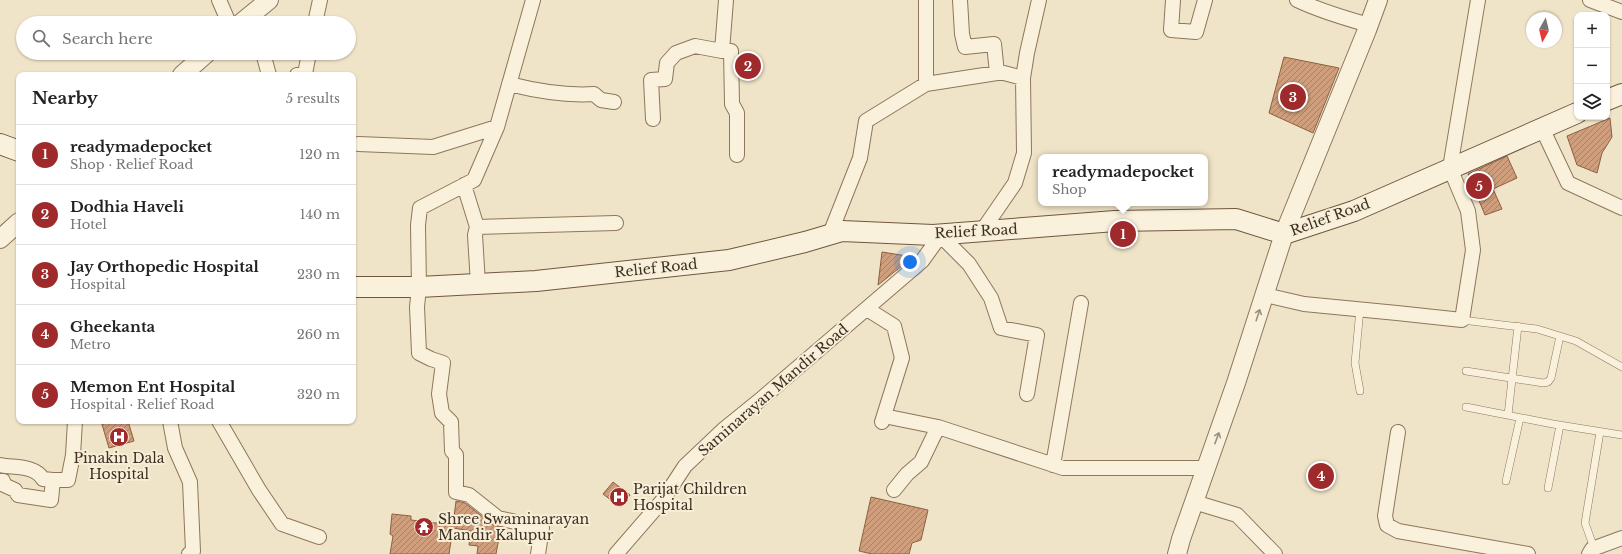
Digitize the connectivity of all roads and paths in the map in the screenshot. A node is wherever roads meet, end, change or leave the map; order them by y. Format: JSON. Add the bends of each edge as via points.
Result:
{"nodes":[{"id":1,"x":219,"y":0,"type":"edge"},
{"id":2,"x":269,"y":0,"type":"edge"},
{"id":3,"x":320,"y":0,"type":"edge"},
{"id":4,"x":532,"y":0,"type":"edge"},
{"id":5,"x":726,"y":0,"type":"edge"},
{"id":6,"x":926,"y":0,"type":"edge"},
{"id":7,"x":960,"y":0,"type":"edge"},
{"id":8,"x":1039,"y":0,"type":"edge"},
{"id":9,"x":1173,"y":0,"type":"edge"},
{"id":10,"x":1205,"y":0,"type":"edge"},
{"id":11,"x":1297,"y":0,"type":"edge"},
{"id":12,"x":1378,"y":0,"type":"edge"},
{"id":13,"x":1478,"y":0,"type":"edge"},
{"id":14,"x":1590,"y":0,"type":"edge"},
{"id":15,"x":1622,"y":12,"type":"edge"},
{"id":16,"x":227,"y":16,"type":"edge"},
{"id":17,"x":253,"y":16,"type":"edge"},
{"id":18,"x":317,"y":16,"type":"edge"},
{"id":19,"x":1369,"y":25,"type":"junction"},
{"id":20,"x":722,"y":51,"type":"junction"},
{"id":21,"x":199,"y":60,"type":"edge"},
{"id":22,"x":265,"y":60,"type":"edge"},
{"id":23,"x":308,"y":60,"type":"edge"},
{"id":24,"x":185,"y":72,"type":"edge"},
{"id":25,"x":268,"y":72,"type":"edge"},
{"id":26,"x":305,"y":72,"type":"edge"},
{"id":27,"x":997,"y":74,"type":"junction"},
{"id":28,"x":1024,"y":78,"type":"junction"},
{"id":29,"x":509,"y":84,"type":"junction"},
{"id":30,"x":926,"y":84,"type":"junction"},
{"id":31,"x":1622,"y":94,"type":"edge"},
{"id":32,"x":1610,"y":99,"type":"edge"},
{"id":33,"x":614,"y":102,"type":"dead end"},
{"id":34,"x":1574,"y":114,"type":"edge"},
{"id":35,"x":653,"y":119,"type":"dead end"},
{"id":36,"x":497,"y":127,"type":"junction"},
{"id":37,"x":1542,"y":128,"type":"junction"},
{"id":38,"x":0,"y":144,"type":"edge"},
{"id":39,"x":358,"y":144,"type":"dead end"},
{"id":40,"x":16,"y":150,"type":"edge"},
{"id":41,"x":737,"y":155,"type":"dead end"},
{"id":42,"x":1450,"y":168,"type":"junction"},
{"id":43,"x":464,"y":185,"type":"junction"},
{"id":44,"x":1622,"y":208,"type":"edge"},
{"id":45,"x":616,"y":223,"type":"dead end"},
{"id":46,"x":16,"y":225,"type":"edge"},
{"id":47,"x":477,"y":226,"type":"junction"},
{"id":48,"x":982,"y":231,"type":"junction"},
{"id":49,"x":830,"y":234,"type":"junction"},
{"id":50,"x":936,"y":234,"type":"junction"},
{"id":51,"x":1284,"y":234,"type":"junction"},
{"id":52,"x":0,"y":239,"type":"edge"},
{"id":53,"x":478,"y":284,"type":"junction"},
{"id":54,"x":419,"y":286,"type":"junction"},
{"id":55,"x":356,"y":287,"type":"edge"},
{"id":56,"x":1265,"y":294,"type":"junction"},
{"id":57,"x":1081,"y":303,"type":"dead end"},
{"id":58,"x":867,"y":309,"type":"junction"},
{"id":59,"x":1360,"y":309,"type":"junction"},
{"id":60,"x":1462,"y":320,"type":"junction"},
{"id":61,"x":1518,"y":326,"type":"junction"},
{"id":62,"x":1560,"y":336,"type":"junction"},
{"id":63,"x":1622,"y":367,"type":"edge"},
{"id":64,"x":1466,"y":371,"type":"dead end"},
{"id":65,"x":1512,"y":378,"type":"junction"},
{"id":66,"x":1360,"y":391,"type":"dead end"},
{"id":67,"x":1027,"y":394,"type":"dead end"},
{"id":68,"x":1466,"y":407,"type":"dead end"},
{"id":69,"x":1508,"y":415,"type":"junction"},
{"id":70,"x":1520,"y":418,"type":"junction"},
{"id":71,"x":75,"y":424,"type":"edge"},
{"id":72,"x":171,"y":424,"type":"edge"},
{"id":73,"x":222,"y":424,"type":"edge"},
{"id":74,"x":1560,"y":425,"type":"junction"},
{"id":75,"x":938,"y":427,"type":"junction"},
{"id":76,"x":1398,"y":432,"type":"dead end"},
{"id":77,"x":1600,"y":432,"type":"junction"},
{"id":78,"x":1622,"y":435,"type":"edge"},
{"id":79,"x":0,"y":465,"type":"edge"},
{"id":80,"x":1053,"y":465,"type":"junction"},
{"id":81,"x":1206,"y":468,"type":"junction"},
{"id":82,"x":53,"y":480,"type":"junction"},
{"id":83,"x":0,"y":481,"type":"edge"},
{"id":84,"x":1506,"y":481,"type":"dead end"},
{"id":85,"x":1548,"y":488,"type":"dead end"},
{"id":86,"x":894,"y":490,"type":"dead end"},
{"id":87,"x":1194,"y":502,"type":"junction"},
{"id":88,"x":319,"y":537,"type":"dead end"},
{"id":89,"x":1622,"y":538,"type":"edge"},
{"id":90,"x":1591,"y":551,"type":"edge"},
{"id":91,"x":189,"y":554,"type":"edge"},
{"id":92,"x":538,"y":554,"type":"edge"},
{"id":93,"x":616,"y":554,"type":"edge"},
{"id":94,"x":1177,"y":554,"type":"edge"},
{"id":95,"x":1275,"y":554,"type":"edge"},
{"id":96,"x":1528,"y":554,"type":"edge"}],
"edges":[{"from":1,"to":16,"type":"street"},
{"from":2,"to":17,"type":"street"},
{"from":3,"to":18,"type":"street"},
{"from":4,"to":29,"type":"street"},
{"from":5,"to":20,"type":"street"},
{"from":6,"to":30,"type":"street"},
{"from":7,"to":27,"type":"street","via":[[965,47],[994,44]]},
{"from":8,"to":28,"type":"street"},
{"from":9,"to":10,"type":"street","via":[[1171,30],[1196,32]]},
{"from":11,"to":19,"type":"street"},
{"from":12,"to":19,"type":"street"},
{"from":13,"to":42,"type":"street"},
{"from":14,"to":15,"type":"street"},
{"from":19,"to":51,"type":"street"},
{"from":20,"to":35,"type":"street","via":[[695,46],[676,53],[667,63],[665,79],[651,80]]},
{"from":20,"to":41,"type":"street","via":[[731,51],[732,104],[737,113]]},
{"from":21,"to":24,"type":"street"},
{"from":22,"to":25,"type":"street"},
{"from":23,"to":26,"type":"street"},
{"from":27,"to":28,"type":"street","via":[[1004,73]]},
{"from":27,"to":30,"type":"street"},
{"from":28,"to":48,"type":"street","via":[[1024,154],[1015,183]]},
{"from":29,"to":33,"type":"street","via":[[545,92],[594,94],[601,100]]},
{"from":29,"to":36,"type":"street"},
{"from":30,"to":49,"type":"street","via":[[866,121],[860,158]]},
{"from":31,"to":32,"type":"main road"},
{"from":34,"to":37,"type":"main road","name":"Relief Road"},
{"from":36,"to":39,"type":"street","via":[[433,147]]},
{"from":36,"to":43,"type":"street","via":[[474,180]]},
{"from":37,"to":42,"type":"main road","name":"Relief Road"},
{"from":37,"to":44,"type":"street","via":[[1568,183]]},
{"from":38,"to":40,"type":"main road"},
{"from":42,"to":51,"type":"main road","name":"Relief Road","via":[[1354,210]]},
{"from":42,"to":60,"type":"street","via":[[1468,211],[1473,250]]},
{"from":43,"to":47,"type":"street"},
{"from":43,"to":54,"type":"street","via":[[420,208]]},
{"from":45,"to":47,"type":"street"},
{"from":46,"to":52,"type":"street"},
{"from":47,"to":53,"type":"street","via":[[475,235]]},
{"from":48,"to":50,"type":"main road","name":"Relief Road"},
{"from":48,"to":51,"type":"main road","name":"Relief Road","via":[[1115,221],[1236,219]]},
{"from":49,"to":50,"type":"main road","name":"Relief Road","via":[[842,230]]},
{"from":49,"to":53,"type":"main road","name":"Relief Road","via":[[729,260],[536,281]]},
{"from":50,"to":58,"type":"street","name":"Saminarayan Mandir Road","via":[[935,243],[922,261]]},
{"from":50,"to":67,"type":"street","via":[[969,264],[991,298],[1001,328],[1037,334]]},
{"from":51,"to":56,"type":"street"},
{"from":53,"to":54,"type":"main road","name":"Relief Road"},
{"from":54,"to":55,"type":"main road","name":"Relief Road"},
{"from":54,"to":92,"type":"street","via":[[419,353],[443,363],[439,394],[442,413],[452,422],[452,451],[456,455],[456,492],[468,495],[498,518],[542,528]]},
{"from":56,"to":59,"type":"street","via":[[1304,304]]},
{"from":81,"to":56,"type":"street","one_way":true},
{"from":57,"to":80,"type":"street"},
{"from":58,"to":75,"type":"street","via":[[894,326],[902,358],[882,419]]},
{"from":58,"to":93,"type":"street","name":"Saminarayan Mandir Road","via":[[722,430],[685,466],[662,501]]},
{"from":59,"to":60,"type":"street"},
{"from":59,"to":66,"type":"lane","via":[[1355,363]]},
{"from":60,"to":61,"type":"lane"},
{"from":61,"to":62,"type":"lane","via":[[1537,328]]},
{"from":61,"to":65,"type":"lane"},
{"from":62,"to":63,"type":"lane","via":[[1576,341]]},
{"from":62,"to":65,"type":"lane","via":[[1548,382]]},
{"from":64,"to":65,"type":"lane"},
{"from":65,"to":69,"type":"lane"},
{"from":68,"to":69,"type":"lane"},
{"from":69,"to":70,"type":"lane"},
{"from":70,"to":74,"type":"lane"},
{"from":70,"to":84,"type":"lane"},
{"from":71,"to":82,"type":"street","via":[[68,480]]},
{"from":72,"to":91,"type":"street","via":[[175,448],[190,482],[193,551]]},
{"from":73,"to":88,"type":"street","via":[[259,490],[282,524]]},
{"from":74,"to":77,"type":"lane"},
{"from":74,"to":85,"type":"lane"},
{"from":75,"to":80,"type":"street"},
{"from":75,"to":86,"type":"street","via":[[921,462]]},
{"from":76,"to":96,"type":"street","via":[[1385,516],[1387,525],[1398,531]]},
{"from":77,"to":78,"type":"lane"},
{"from":77,"to":90,"type":"lane","via":[[1585,523]]},
{"from":79,"to":82,"type":"street","via":[[33,470],[43,479]]},
{"from":80,"to":81,"type":"street","via":[[1063,468]]},
{"from":81,"to":87,"type":"street"},
{"from":82,"to":83,"type":"street","via":[[51,500],[18,496],[15,490]]},
{"from":87,"to":94,"type":"street"},
{"from":87,"to":95,"type":"street","via":[[1237,515]]},
{"from":89,"to":90,"type":"street"}]}
